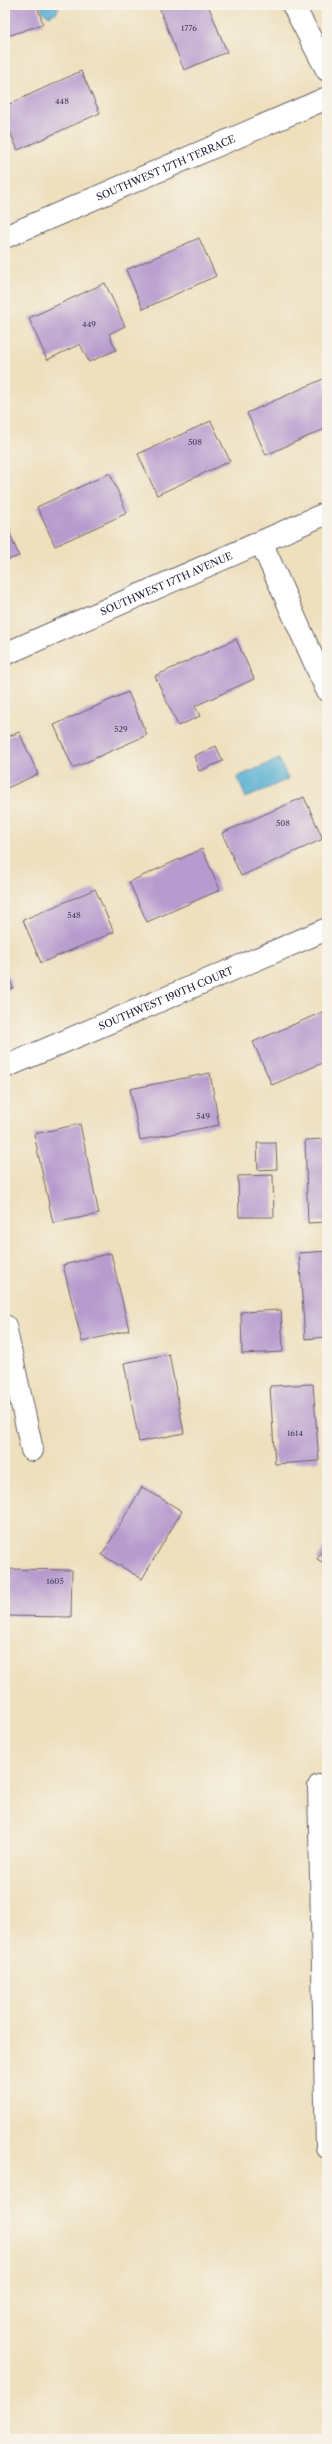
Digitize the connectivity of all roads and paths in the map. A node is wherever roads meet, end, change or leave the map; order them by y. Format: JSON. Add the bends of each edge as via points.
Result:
{"nodes":[{"id":1,"x":293,"y":5,"type":"edge"},
{"id":2,"x":327,"y":70,"type":"edge"},
{"id":3,"x":327,"y":98,"type":"edge"},
{"id":4,"x":5,"y":237,"type":"edge"},
{"id":5,"x":327,"y":513,"type":"edge"},
{"id":6,"x":261,"y":542,"type":"junction"},
{"id":7,"x":5,"y":654,"type":"edge"},
{"id":8,"x":327,"y":690,"type":"edge"},
{"id":9,"x":327,"y":929,"type":"edge"},
{"id":10,"x":5,"y":1068,"type":"edge"},
{"id":11,"x":5,"y":1326,"type":"edge"},
{"id":12,"x":32,"y":1450,"type":"dead end"},
{"id":13,"x":319,"y":1786,"type":"dead end"},
{"id":14,"x":327,"y":2147,"type":"edge"}],
"edges":[{"from":1,"to":2,"type":"street"},
{"from":3,"to":4,"type":"street","name":"SOUTHWEST 17TH TERRACE"},
{"from":5,"to":6,"type":"street","name":"SOUTHWEST 17TH AVENUE"},
{"from":6,"to":7,"type":"street","name":"SOUTHWEST 17TH AVENUE"},
{"from":6,"to":8,"type":"street"},
{"from":9,"to":10,"type":"street","name":"SOUTHWEST 190TH COURT"},
{"from":11,"to":12,"type":"street"},
{"from":13,"to":14,"type":"street"}]}
